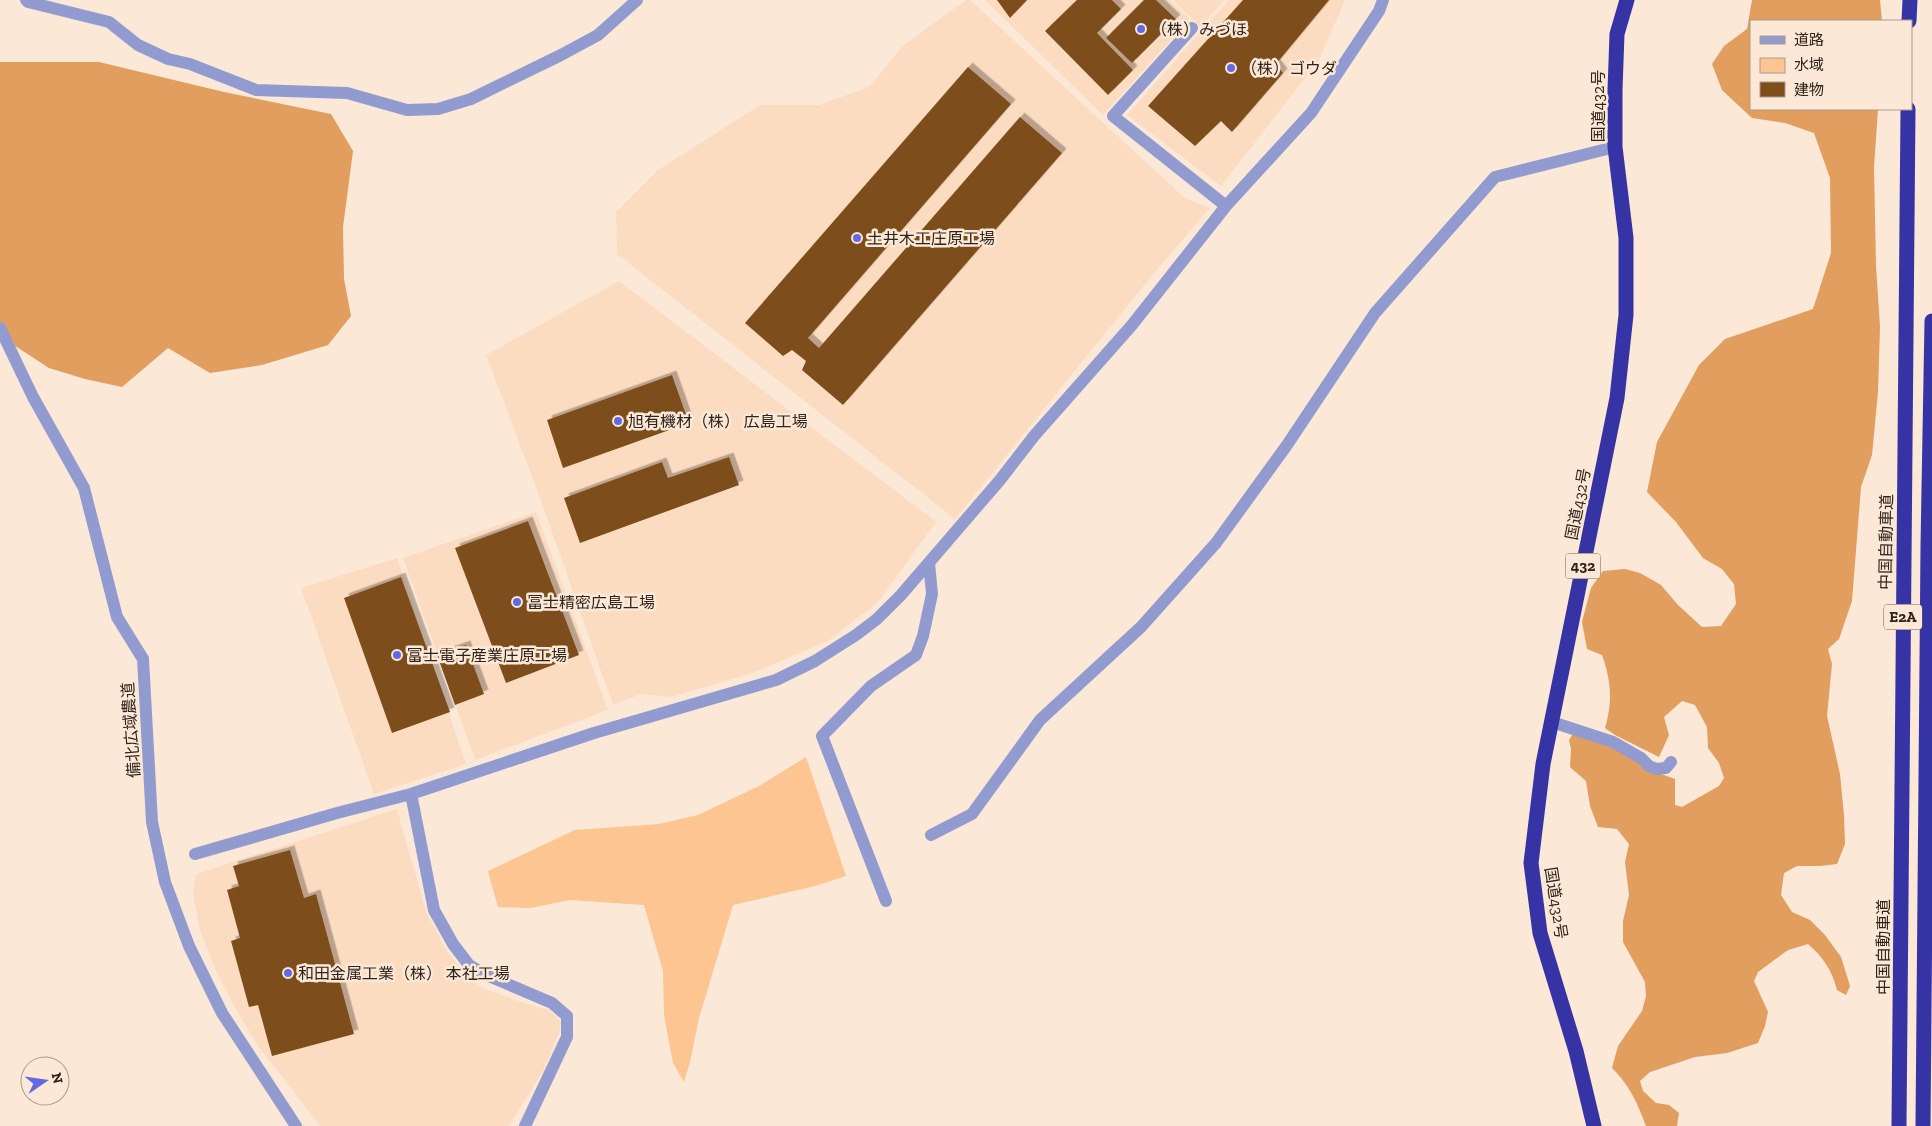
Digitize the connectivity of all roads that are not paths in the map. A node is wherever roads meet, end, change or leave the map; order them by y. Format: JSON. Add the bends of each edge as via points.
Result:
{"nodes":[{"id":1,"x":26,"y":0,"type":"edge"},
{"id":2,"x":637,"y":0,"type":"edge"},
{"id":3,"x":1383,"y":0,"type":"edge"},
{"id":4,"x":1627,"y":0,"type":"edge"},
{"id":5,"x":1910,"y":0,"type":"edge"},
{"id":6,"x":1909,"y":20,"type":"edge"},
{"id":7,"x":1192,"y":28,"type":"dead end"},
{"id":8,"x":1908,"y":110,"type":"edge"},
{"id":9,"x":1616,"y":148,"type":"junction"},
{"id":10,"x":1226,"y":206,"type":"junction"},
{"id":11,"x":1932,"y":321,"type":"edge"},
{"id":12,"x":0,"y":328,"type":"edge"},
{"id":13,"x":929,"y":563,"type":"junction"},
{"id":14,"x":1552,"y":722,"type":"junction"},
{"id":15,"x":1671,"y":762,"type":"dead end"},
{"id":16,"x":411,"y":794,"type":"junction"},
{"id":17,"x":931,"y":835,"type":"dead end"},
{"id":18,"x":195,"y":854,"type":"dead end"},
{"id":19,"x":886,"y":901,"type":"dead end"},
{"id":20,"x":296,"y":1126,"type":"edge"},
{"id":21,"x":525,"y":1126,"type":"edge"},
{"id":22,"x":1594,"y":1126,"type":"edge"},
{"id":23,"x":1899,"y":1126,"type":"edge"},
{"id":24,"x":1924,"y":1126,"type":"edge"}],
"edges":[{"from":1,"to":2,"type":"street","via":[[109,22],[138,46],[256,90],[347,93],[407,110],[438,110],[471,99],[598,35]]},
{"from":3,"to":10,"type":"street","via":[[1379,11],[1311,113]]},
{"from":4,"to":9,"type":"highway","name":"国道432号","number":"432","via":[[1617,34]]},
{"from":5,"to":6,"type":"highway"},
{"from":7,"to":10,"type":"street","via":[[1113,116]]},
{"from":8,"to":23,"type":"highway","name":"中国自動車道","number":"E2A"},
{"from":9,"to":14,"type":"highway","name":"国道432号","number":"432","via":[[1626,238],[1626,315],[1617,398]]},
{"from":9,"to":17,"type":"street","via":[[1496,177],[1375,313],[1287,445],[1216,543],[1141,627],[1040,720],[972,814]]},
{"from":10,"to":13,"type":"street","via":[[1132,325],[1034,436]]},
{"from":11,"to":24,"type":"highway","number":"E2A"},
{"from":12,"to":20,"type":"street","name":"備北広域農道","via":[[84,488],[117,617],[143,659],[152,822],[165,882],[189,946],[222,1013]]},
{"from":13,"to":16,"type":"street","via":[[877,619],[815,661],[776,680],[594,733]]},
{"from":13,"to":19,"type":"street","via":[[932,594],[916,655],[871,686],[822,736]]},
{"from":14,"to":15,"type":"street","via":[[1613,742],[1656,769],[1666,768]]},
{"from":14,"to":22,"type":"highway","name":"国道432号","number":"432","via":[[1543,764],[1531,863],[1540,933],[1576,1052]]},
{"from":16,"to":18,"type":"street"},
{"from":16,"to":21,"type":"street","via":[[434,910],[453,944],[469,965],[552,1003],[568,1016],[567,1037]]}]}
